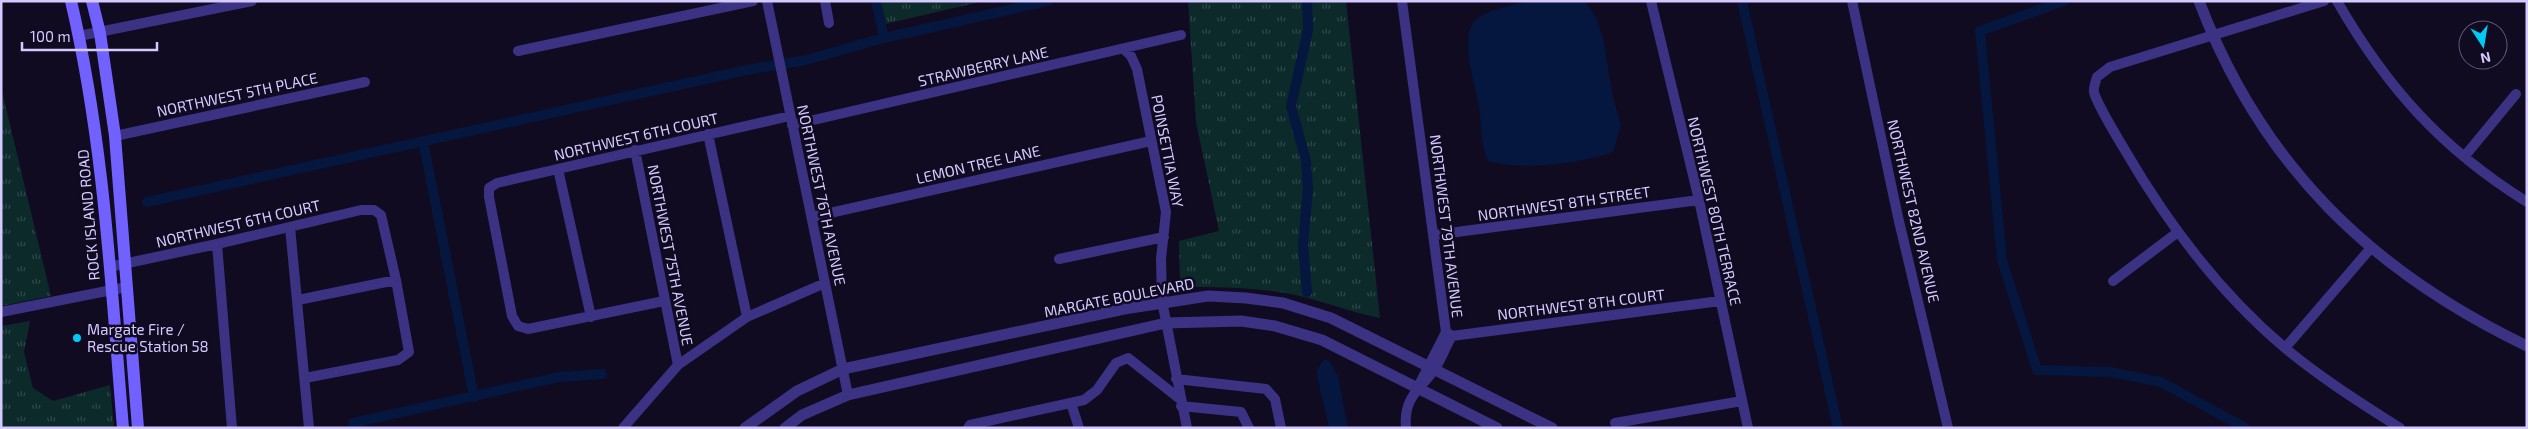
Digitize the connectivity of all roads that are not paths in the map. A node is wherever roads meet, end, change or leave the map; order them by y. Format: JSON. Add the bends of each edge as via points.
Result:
{"nodes":[{"id":1,"x":71,"y":1,"type":"edge"},
{"id":2,"x":92,"y":1,"type":"edge"},
{"id":3,"x":252,"y":1,"type":"edge"},
{"id":4,"x":753,"y":1,"type":"edge"},
{"id":5,"x":767,"y":1,"type":"edge"},
{"id":6,"x":825,"y":1,"type":"edge"},
{"id":7,"x":1402,"y":1,"type":"edge"},
{"id":8,"x":1651,"y":1,"type":"edge"},
{"id":9,"x":1852,"y":1,"type":"edge"},
{"id":10,"x":2199,"y":1,"type":"edge"},
{"id":11,"x":2324,"y":1,"type":"edge"},
{"id":12,"x":2338,"y":1,"type":"edge"},
{"id":13,"x":830,"y":23,"type":"dead end"},
{"id":14,"x":100,"y":33,"type":"junction"},
{"id":15,"x":1182,"y":35,"type":"dead end"},
{"id":16,"x":79,"y":36,"type":"junction"},
{"id":17,"x":2212,"y":36,"type":"junction"},
{"id":18,"x":1124,"y":49,"type":"junction"},
{"id":19,"x":518,"y":51,"type":"dead end"},
{"id":20,"x":365,"y":82,"type":"dead end"},
{"id":21,"x":2516,"y":94,"type":"dead end"},
{"id":22,"x":791,"y":121,"type":"junction"},
{"id":23,"x":708,"y":134,"type":"junction"},
{"id":24,"x":115,"y":136,"type":"junction"},
{"id":25,"x":1151,"y":141,"type":"junction"},
{"id":26,"x":635,"y":150,"type":"junction"},
{"id":27,"x":2464,"y":157,"type":"junction"},
{"id":28,"x":558,"y":169,"type":"junction"},
{"id":29,"x":1699,"y":200,"type":"junction"},
{"id":30,"x":2527,"y":202,"type":"edge"},
{"id":31,"x":812,"y":217,"type":"junction"},
{"id":32,"x":290,"y":227,"type":"junction"},
{"id":33,"x":2178,"y":232,"type":"junction"},
{"id":34,"x":1434,"y":236,"type":"junction"},
{"id":35,"x":1164,"y":237,"type":"junction"},
{"id":36,"x":217,"y":244,"type":"junction"},
{"id":37,"x":2370,"y":249,"type":"junction"},
{"id":38,"x":1059,"y":258,"type":"dead end"},
{"id":39,"x":125,"y":264,"type":"junction"},
{"id":40,"x":109,"y":267,"type":"junction"},
{"id":41,"x":396,"y":280,"type":"junction"},
{"id":42,"x":2113,"y":281,"type":"dead end"},
{"id":43,"x":825,"y":283,"type":"junction"},
{"id":44,"x":127,"y":287,"type":"junction"},
{"id":45,"x":111,"y":290,"type":"junction"},
{"id":46,"x":298,"y":300,"type":"junction"},
{"id":47,"x":664,"y":300,"type":"junction"},
{"id":48,"x":1162,"y":301,"type":"junction"},
{"id":49,"x":1720,"y":301,"type":"junction"},
{"id":50,"x":1,"y":312,"type":"edge"},
{"id":51,"x":591,"y":317,"type":"junction"},
{"id":52,"x":747,"y":317,"type":"junction"},
{"id":53,"x":1166,"y":323,"type":"junction"},
{"id":54,"x":1449,"y":334,"type":"junction"},
{"id":55,"x":2527,"y":346,"type":"edge"},
{"id":56,"x":2285,"y":348,"type":"junction"},
{"id":57,"x":678,"y":366,"type":"junction"},
{"id":58,"x":1431,"y":367,"type":"junction"},
{"id":59,"x":843,"y":369,"type":"junction"},
{"id":60,"x":305,"y":378,"type":"junction"},
{"id":61,"x":1176,"y":379,"type":"junction"},
{"id":62,"x":1418,"y":387,"type":"junction"},
{"id":63,"x":848,"y":395,"type":"junction"},
{"id":64,"x":1181,"y":402,"type":"junction"},
{"id":65,"x":1742,"y":402,"type":"junction"},
{"id":66,"x":1071,"y":403,"type":"junction"},
{"id":67,"x":1615,"y":423,"type":"dead end"},
{"id":68,"x":123,"y":428,"type":"edge"},
{"id":69,"x":138,"y":428,"type":"edge"},
{"id":70,"x":232,"y":428,"type":"edge"},
{"id":71,"x":309,"y":428,"type":"edge"},
{"id":72,"x":623,"y":428,"type":"edge"},
{"id":73,"x":745,"y":428,"type":"edge"},
{"id":74,"x":785,"y":428,"type":"edge"},
{"id":75,"x":968,"y":428,"type":"edge"},
{"id":76,"x":1079,"y":428,"type":"edge"},
{"id":77,"x":1187,"y":428,"type":"edge"},
{"id":78,"x":1250,"y":428,"type":"edge"},
{"id":79,"x":1281,"y":428,"type":"edge"},
{"id":80,"x":1406,"y":428,"type":"edge"},
{"id":81,"x":1497,"y":428,"type":"edge"},
{"id":82,"x":1552,"y":428,"type":"edge"},
{"id":83,"x":1748,"y":428,"type":"edge"},
{"id":84,"x":1948,"y":428,"type":"edge"},
{"id":85,"x":2400,"y":428,"type":"edge"}],
"edges":[{"from":1,"to":16,"type":"main road","name":"ROCK ISLAND ROAD"},
{"from":2,"to":14,"type":"main road"},
{"from":3,"to":14,"type":"street"},
{"from":4,"to":19,"type":"street"},
{"from":5,"to":22,"type":"street","name":"NORTHWEST 76TH AVENUE"},
{"from":6,"to":13,"type":"street"},
{"from":7,"to":34,"type":"street","name":"NORTHWEST 79TH AVENUE"},
{"from":8,"to":29,"type":"street","name":"NORTHWEST 80TH TERRACE"},
{"from":9,"to":84,"type":"street","name":"NORTHWEST 82ND AVENUE"},
{"from":10,"to":17,"type":"street"},
{"from":11,"to":17,"type":"street"},
{"from":12,"to":27,"type":"street","via":[[2356,34],[2397,92]]},
{"from":14,"to":16,"type":"street"},
{"from":14,"to":24,"type":"main road"},
{"from":15,"to":18,"type":"street","name":"STRAWBERRY LANE"},
{"from":16,"to":40,"type":"main road","name":"ROCK ISLAND ROAD","via":[[98,142]]},
{"from":17,"to":33,"type":"street","via":[[2110,67],[2097,77],[2094,92],[2147,189]]},
{"from":17,"to":37,"type":"street","via":[[2237,88],[2284,156],[2322,202]]},
{"from":18,"to":22,"type":"street","name":"STRAWBERRY LANE"},
{"from":18,"to":25,"type":"street","name":"POINSETTIA WAY","via":[[1137,68]]},
{"from":20,"to":24,"type":"street","name":"NORTHWEST 5TH PLACE"},
{"from":21,"to":27,"type":"street"},
{"from":22,"to":23,"type":"street","name":"NORTHWEST 6TH COURT"},
{"from":22,"to":31,"type":"street","name":"NORTHWEST 76TH AVENUE"},
{"from":23,"to":26,"type":"street","name":"NORTHWEST 6TH COURT"},
{"from":23,"to":52,"type":"street"},
{"from":24,"to":39,"type":"main road"},
{"from":25,"to":31,"type":"street","name":"LEMON TREE LANE"},
{"from":25,"to":35,"type":"street","name":"POINSETTIA WAY","via":[[1166,212]]},
{"from":26,"to":28,"type":"street","name":"NORTHWEST 6TH COURT"},
{"from":26,"to":47,"type":"street","name":"NORTHWEST 75TH AVENUE"},
{"from":27,"to":30,"type":"street"},
{"from":28,"to":51,"type":"street"},
{"from":28,"to":51,"type":"street","name":"NORTHWEST 6TH COURT","via":[[497,183],[489,188],[512,316],[518,326],[528,329]]},
{"from":29,"to":34,"type":"street","name":"NORTHWEST 8TH STREET"},
{"from":29,"to":49,"type":"street","name":"NORTHWEST 80TH TERRACE"},
{"from":31,"to":43,"type":"street","name":"NORTHWEST 76TH AVENUE"},
{"from":32,"to":36,"type":"street","name":"NORTHWEST 6TH COURT"},
{"from":32,"to":41,"type":"street","name":"NORTHWEST 6TH COURT","via":[[361,210],[374,210],[381,215]]},
{"from":32,"to":46,"type":"street"},
{"from":33,"to":42,"type":"street"},
{"from":33,"to":56,"type":"street","via":[[2250,316]]},
{"from":34,"to":54,"type":"street","name":"NORTHWEST 79TH AVENUE"},
{"from":35,"to":38,"type":"street"},
{"from":35,"to":48,"type":"street","name":"POINSETTIA WAY"},
{"from":36,"to":39,"type":"street","name":"NORTHWEST 6TH COURT"},
{"from":36,"to":70,"type":"street"},
{"from":37,"to":55,"type":"street","via":[[2431,294],[2480,324]]},
{"from":37,"to":56,"type":"street"},
{"from":39,"to":40,"type":"street","name":"NORTHWEST 6TH COURT"},
{"from":39,"to":44,"type":"main road"},
{"from":40,"to":45,"type":"main road","name":"ROCK ISLAND ROAD"},
{"from":41,"to":46,"type":"street"},
{"from":41,"to":60,"type":"street","via":[[408,352],[398,360]]},
{"from":43,"to":52,"type":"street"},
{"from":43,"to":59,"type":"street","name":"NORTHWEST 76TH AVENUE"},
{"from":44,"to":45,"type":"street"},
{"from":44,"to":69,"type":"main road"},
{"from":45,"to":50,"type":"street"},
{"from":45,"to":68,"type":"main road","name":"ROCK ISLAND ROAD"},
{"from":46,"to":60,"type":"street"},
{"from":47,"to":51,"type":"street"},
{"from":47,"to":57,"type":"street","name":"NORTHWEST 75TH AVENUE"},
{"from":48,"to":53,"type":"street","name":"POINSETTIA WAY"},
{"from":48,"to":58,"type":"street","name":"MARGATE BOULEVARD","via":[[1208,296],[1282,303],[1331,318]]},
{"from":48,"to":59,"type":"street","name":"MARGATE BOULEVARD"},
{"from":49,"to":54,"type":"street","name":"NORTHWEST 8TH COURT"},
{"from":49,"to":65,"type":"street","name":"NORTHWEST 80TH TERRACE"},
{"from":52,"to":57,"type":"street"},
{"from":53,"to":61,"type":"street","name":"POINSETTIA WAY"},
{"from":53,"to":62,"type":"street","via":[[1241,321],[1275,326],[1322,340]]},
{"from":53,"to":63,"type":"street"},
{"from":54,"to":58,"type":"street","name":"NORTHWEST 79TH AVENUE"},
{"from":56,"to":85,"type":"street","via":[[2339,389]]},
{"from":57,"to":72,"type":"street"},
{"from":58,"to":62,"type":"street","name":"NORTHWEST 79TH AVENUE"},
{"from":58,"to":82,"type":"street","name":"MARGATE BOULEVARD"},
{"from":59,"to":63,"type":"street","name":"NORTHWEST 76TH AVENUE"},
{"from":59,"to":73,"type":"street","name":"MARGATE BOULEVARD","via":[[797,391]]},
{"from":60,"to":71,"type":"street"},
{"from":61,"to":64,"type":"street","name":"POINSETTIA WAY"},
{"from":61,"to":79,"type":"street","via":[[1266,389],[1275,399]]},
{"from":62,"to":80,"type":"street","name":"NORTHWEST 79TH AVENUE","via":[[1406,414]]},
{"from":62,"to":81,"type":"street"},
{"from":63,"to":74,"type":"street","via":[[802,415]]},
{"from":64,"to":66,"type":"street","via":[[1128,358],[1116,363],[1091,395]]},
{"from":64,"to":77,"type":"street","name":"POINSETTIA WAY"},
{"from":64,"to":78,"type":"street","via":[[1241,412]]},
{"from":65,"to":67,"type":"street"},
{"from":65,"to":83,"type":"street","name":"NORTHWEST 80TH TERRACE"},
{"from":66,"to":75,"type":"street"},
{"from":66,"to":76,"type":"street"}]}
